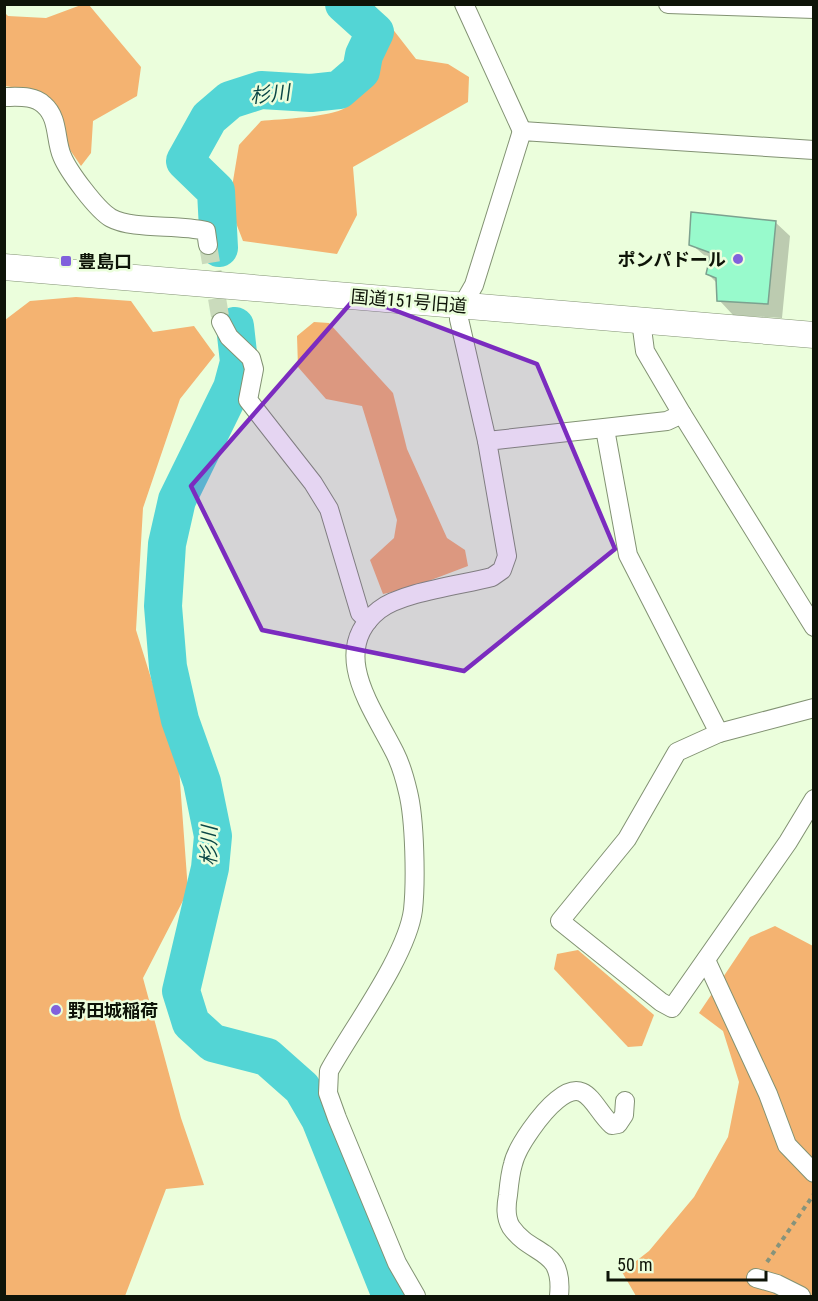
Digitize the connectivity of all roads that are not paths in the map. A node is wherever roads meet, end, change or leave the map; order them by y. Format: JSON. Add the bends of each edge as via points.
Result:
{"nodes":[{"id":1,"x":464,"y":4,"type":"edge"},
{"id":2,"x":668,"y":4,"type":"edge"},
{"id":3,"x":735,"y":6,"type":"edge"},
{"id":4,"x":813,"y":9,"type":"edge"},
{"id":5,"x":4,"y":96,"type":"edge"},
{"id":6,"x":522,"y":131,"type":"junction"},
{"id":7,"x":813,"y":150,"type":"edge"},
{"id":8,"x":208,"y":245,"type":"tunnel mouth"},
{"id":9,"x":4,"y":267,"type":"edge"},
{"id":10,"x":462,"y":306,"type":"junction"},
{"id":11,"x":641,"y":321,"type":"junction"},
{"id":12,"x":225,"y":330,"type":"tunnel mouth"},
{"id":13,"x":813,"y":335,"type":"edge"},
{"id":14,"x":682,"y":414,"type":"junction"},
{"id":15,"x":605,"y":429,"type":"junction"},
{"id":16,"x":487,"y":441,"type":"junction"},
{"id":17,"x":368,"y":621,"type":"junction"},
{"id":18,"x":813,"y":627,"type":"edge"},
{"id":19,"x":813,"y":708,"type":"edge"},
{"id":20,"x":719,"y":733,"type":"junction"},
{"id":21,"x":813,"y":799,"type":"edge"},
{"id":22,"x":706,"y":960,"type":"junction"},
{"id":23,"x":625,"y":1101,"type":"dead end"},
{"id":24,"x":813,"y":1173,"type":"edge"},
{"id":25,"x":756,"y":1278,"type":"road end"},
{"id":26,"x":416,"y":1296,"type":"edge"},
{"id":27,"x":559,"y":1296,"type":"edge"},
{"id":28,"x":801,"y":1296,"type":"edge"}],
"edges":[{"from":1,"to":6,"type":"street"},
{"from":2,"to":3,"type":"street"},
{"from":3,"to":4,"type":"street"},
{"from":5,"to":8,"type":"street","via":[[29,97],[44,104],[53,117],[61,156],[108,216],[124,224],[206,231]]},
{"from":6,"to":7,"type":"street"},
{"from":6,"to":10,"type":"street","via":[[474,285]]},
{"from":9,"to":10,"type":"street","name":"国道151号旧道"},
{"from":10,"to":11,"type":"street","name":"国道151号旧道"},
{"from":10,"to":16,"type":"street","via":[[459,319]]},
{"from":11,"to":13,"type":"street","name":"国道151号旧道"},
{"from":11,"to":14,"type":"street","via":[[645,351]]},
{"from":12,"to":17,"type":"street","via":[[251,358],[254,369],[248,400],[329,509],[360,613]]},
{"from":14,"to":15,"type":"street","via":[[667,421]]},
{"from":14,"to":18,"type":"street"},
{"from":15,"to":16,"type":"street"},
{"from":15,"to":20,"type":"street","via":[[628,555]]},
{"from":16,"to":17,"type":"street","via":[[507,556],[502,570],[492,577],[395,601]]},
{"from":17,"to":26,"type":"street","via":[[361,631],[355,658],[357,678],[400,765],[408,792],[413,816],[413,910],[405,937],[329,1071],[326,1083],[397,1263]]},
{"from":19,"to":20,"type":"street"},
{"from":20,"to":22,"type":"street","via":[[677,752],[627,839],[560,921],[672,1008]]},
{"from":21,"to":22,"type":"street"},
{"from":22,"to":24,"type":"street","via":[[768,1094],[786,1145]]},
{"from":23,"to":27,"type":"street","via":[[624,1115],[618,1124],[612,1125],[587,1094],[566,1093],[554,1102],[521,1145],[513,1163],[507,1217],[512,1228],[559,1270]]},
{"from":25,"to":28,"type":"street"}]}
